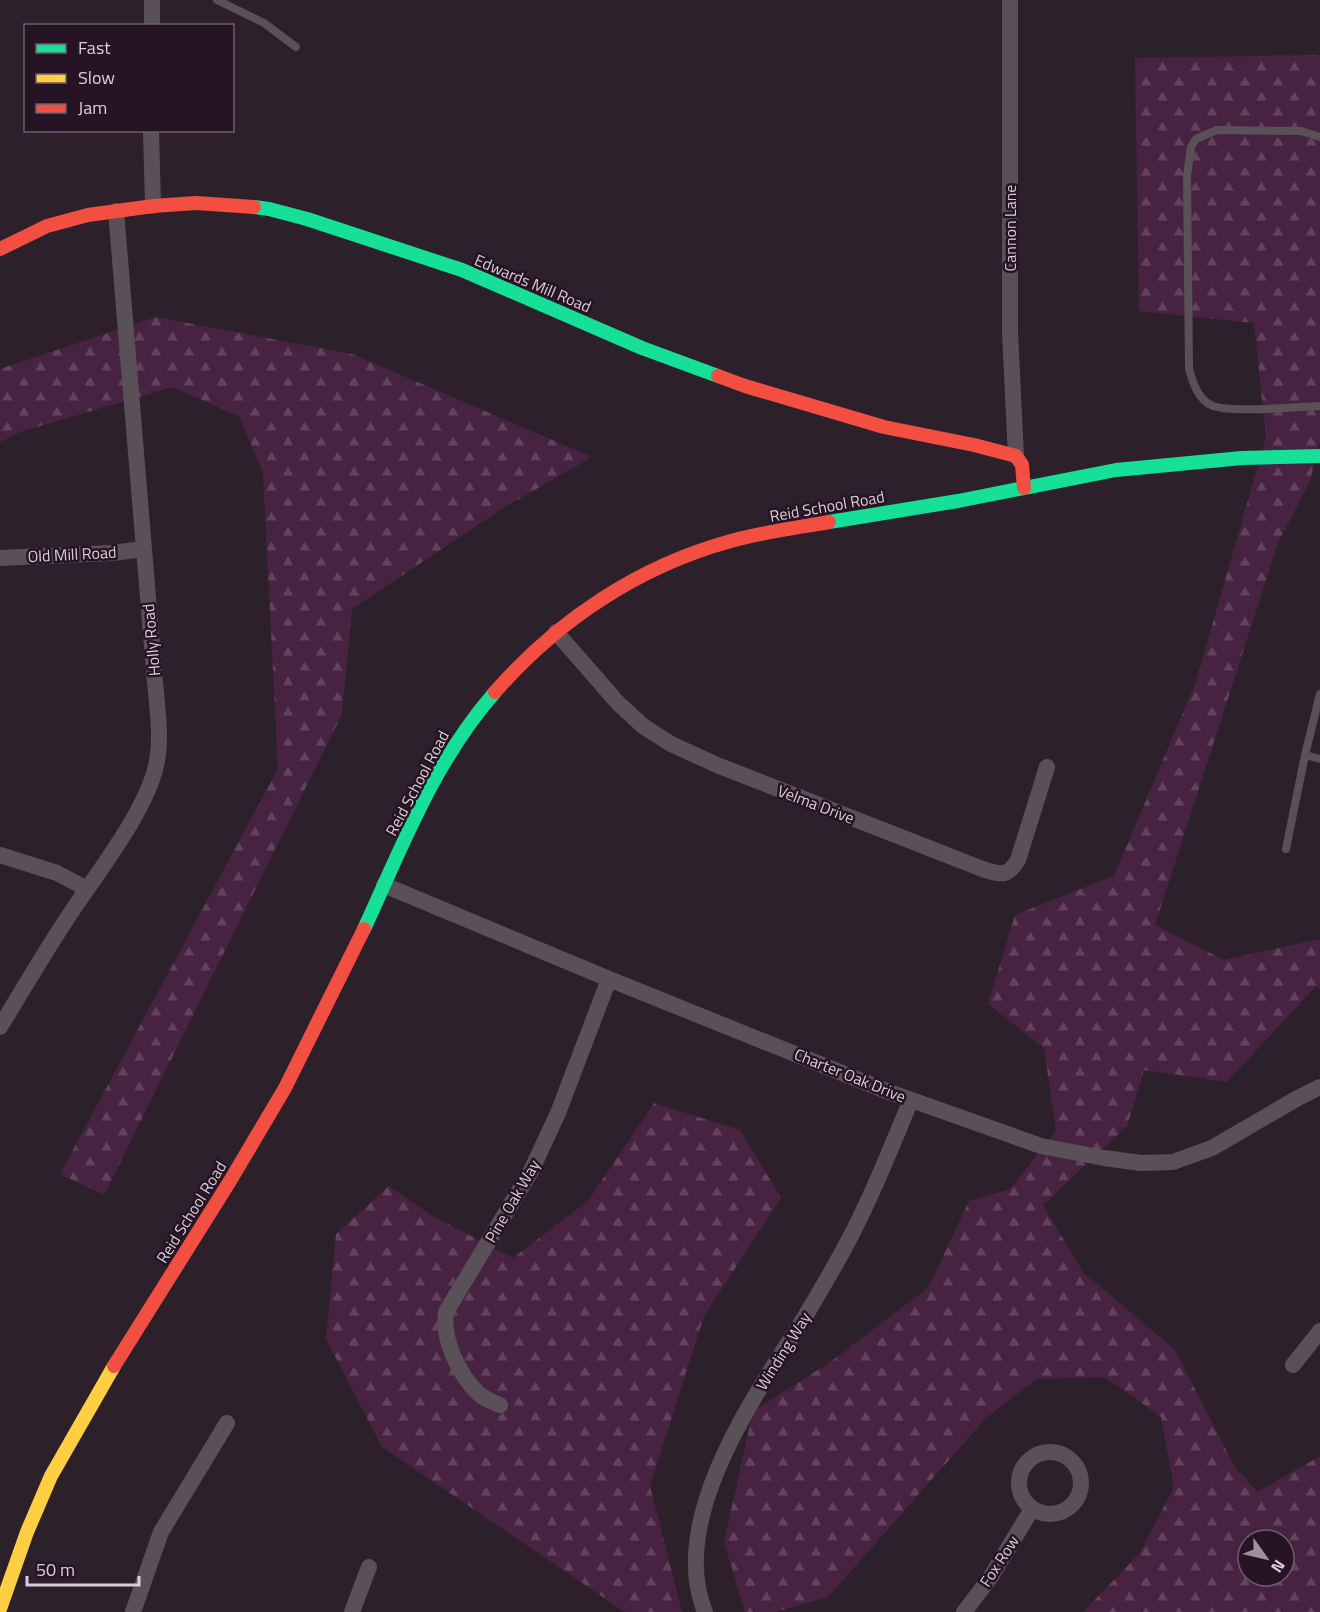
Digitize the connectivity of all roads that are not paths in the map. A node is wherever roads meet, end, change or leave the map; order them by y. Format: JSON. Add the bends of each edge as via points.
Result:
{"nodes":[{"id":1,"x":152,"y":0,"type":"edge"},
{"id":2,"x":217,"y":0,"type":"edge"},
{"id":3,"x":1010,"y":0,"type":"edge"},
{"id":4,"x":152,"y":24,"type":"edge"},
{"id":5,"x":296,"y":47,"type":"dead end"},
{"id":6,"x":151,"y":132,"type":"edge"},
{"id":7,"x":1320,"y":137,"type":"edge"},
{"id":8,"x":153,"y":206,"type":"junction"},
{"id":9,"x":116,"y":211,"type":"junction"},
{"id":10,"x":0,"y":249,"type":"edge"},
{"id":11,"x":1320,"y":406,"type":"edge"},
{"id":12,"x":1016,"y":456,"type":"junction"},
{"id":13,"x":1320,"y":456,"type":"edge"},
{"id":14,"x":1024,"y":488,"type":"junction"},
{"id":15,"x":143,"y":549,"type":"junction"},
{"id":16,"x":0,"y":558,"type":"edge"},
{"id":17,"x":556,"y":632,"type":"junction"},
{"id":18,"x":1320,"y":694,"type":"edge"},
{"id":19,"x":1305,"y":755,"type":"junction"},
{"id":20,"x":1320,"y":759,"type":"edge"},
{"id":21,"x":1047,"y":767,"type":"dead end"},
{"id":22,"x":1286,"y":849,"type":"dead end"},
{"id":23,"x":0,"y":855,"type":"edge"},
{"id":24,"x":384,"y":885,"type":"junction"},
{"id":25,"x":87,"y":890,"type":"junction"},
{"id":26,"x":609,"y":979,"type":"junction"},
{"id":27,"x":0,"y":1027,"type":"edge"},
{"id":28,"x":1320,"y":1087,"type":"edge"},
{"id":29,"x":911,"y":1100,"type":"junction"},
{"id":30,"x":1320,"y":1331,"type":"edge"},
{"id":31,"x":1293,"y":1365,"type":"dead end"},
{"id":32,"x":500,"y":1406,"type":"dead end"},
{"id":33,"x":227,"y":1423,"type":"dead end"},
{"id":34,"x":1032,"y":1509,"type":"dead end"},
{"id":35,"x":369,"y":1567,"type":"dead end"},
{"id":36,"x":0,"y":1609,"type":"edge"},
{"id":37,"x":133,"y":1612,"type":"edge"},
{"id":38,"x":352,"y":1612,"type":"edge"},
{"id":39,"x":705,"y":1612,"type":"edge"},
{"id":40,"x":964,"y":1612,"type":"edge"}],
"edges":[{"from":1,"to":4,"type":"street"},
{"from":2,"to":5,"type":"lane","via":[[264,23]]},
{"from":3,"to":12,"type":"street","name":"Cannon Lane","via":[[1010,332]]},
{"from":6,"to":8,"type":"street"},
{"from":7,"to":11,"type":"lane","via":[[1301,130],[1217,130],[1196,139],[1187,176],[1189,369],[1194,390],[1212,405]]},
{"from":8,"to":9,"type":"street","name":"Edwards Mill Road"},
{"from":8,"to":12,"type":"street","name":"Edwards Mill Road","via":[[233,205],[307,219],[462,270],[642,348],[746,386],[884,427]]},
{"from":9,"to":10,"type":"street","name":"Edwards Mill Road","via":[[47,226]]},
{"from":9,"to":15,"type":"street","name":"Holly Road"},
{"from":12,"to":14,"type":"street","via":[[1022,465]]},
{"from":13,"to":14,"type":"street","name":"Reid School Road","via":[[1212,459],[1102,472]]},
{"from":14,"to":17,"type":"street","name":"Reid School Road","via":[[776,530],[721,544],[633,580],[583,610]]},
{"from":15,"to":16,"type":"street","name":"Old Mill Road"},
{"from":15,"to":25,"type":"street","name":"Holly Road","via":[[157,760],[149,787]]},
{"from":17,"to":21,"type":"street","name":"Velma Drive","via":[[618,703],[671,744],[992,872],[1011,871],[1018,860]]},
{"from":17,"to":24,"type":"street","name":"Reid School Road","via":[[508,675],[462,732],[428,789]]},
{"from":18,"to":19,"type":"lane"},
{"from":19,"to":20,"type":"lane"},
{"from":19,"to":22,"type":"lane"},
{"from":23,"to":25,"type":"street","via":[[57,873]]},
{"from":24,"to":26,"type":"street","name":"Charter Oak Drive"},
{"from":24,"to":36,"type":"street","name":"Reid School Road","via":[[285,1088],[60,1459],[27,1531]]},
{"from":25,"to":27,"type":"street","name":"Holly Road"},
{"from":26,"to":29,"type":"street","name":"Charter Oak Drive"},
{"from":26,"to":32,"type":"street","name":"Pine Oak Way","via":[[558,1113],[531,1171],[446,1312],[448,1340],[466,1379],[480,1395]]},
{"from":28,"to":29,"type":"street","name":"Charter Oak Drive","via":[[1203,1152],[1157,1164],[1041,1146]]},
{"from":29,"to":39,"type":"street","name":"Winding Way","via":[[844,1248],[752,1401],[719,1465],[703,1516],[695,1562]]},
{"from":30,"to":31,"type":"street"},
{"from":33,"to":37,"type":"street","via":[[161,1532]]},
{"from":34,"to":40,"type":"street","name":"Fox Row"},
{"from":35,"to":38,"type":"street"}]}
